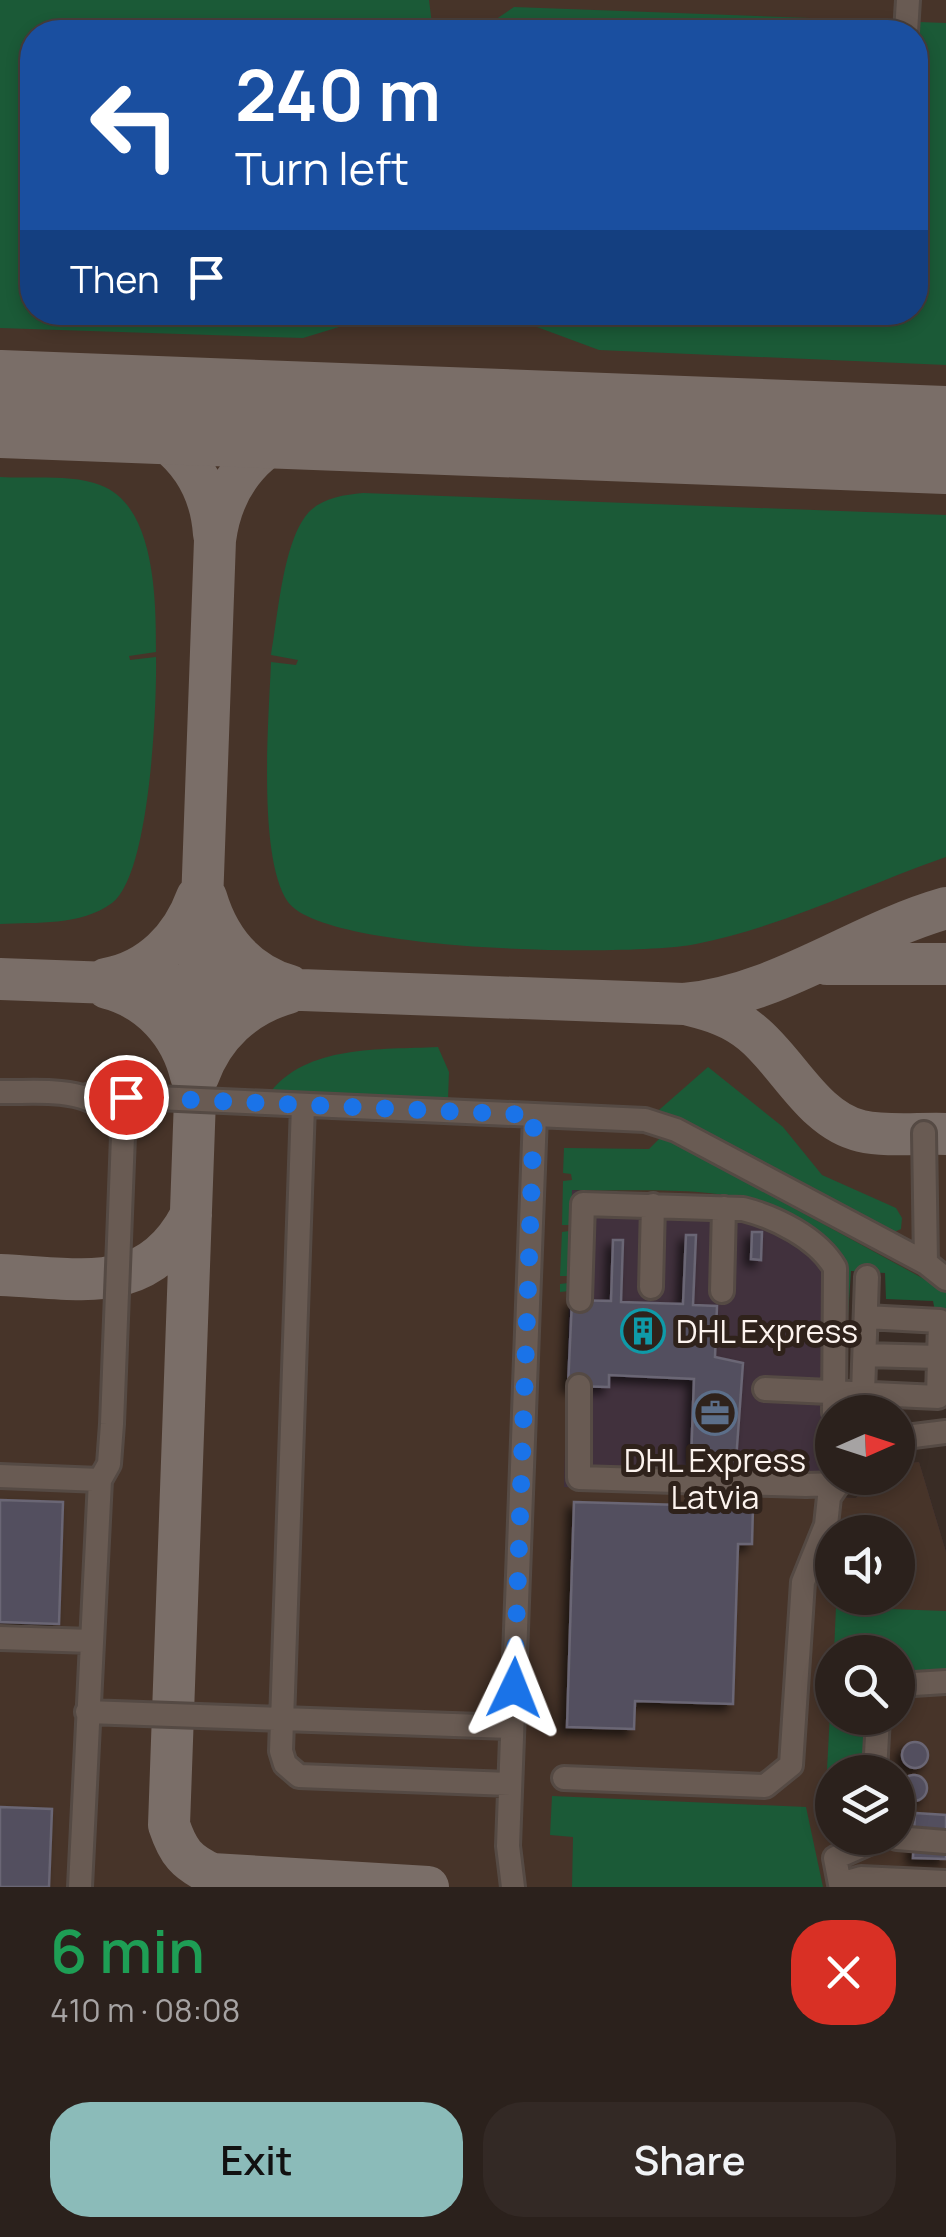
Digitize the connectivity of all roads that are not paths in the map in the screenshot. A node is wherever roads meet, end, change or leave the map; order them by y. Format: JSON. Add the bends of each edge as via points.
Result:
{"nodes":[{"id":1,"x":0,"y":1092,"type":"edge"},
{"id":2,"x":79,"y":1095,"type":"junction"},
{"id":3,"x":303,"y":1105,"type":"junction"},
{"id":4,"x":534,"y":1115,"type":"junction"},
{"id":5,"x":924,"y":1133,"type":"dead end"},
{"id":6,"x":653,"y":1205,"type":"junction"},
{"id":7,"x":724,"y":1208,"type":"junction"},
{"id":8,"x":926,"y":1263,"type":"junction"},
{"id":9,"x":867,"y":1277,"type":"dead end"},
{"id":10,"x":946,"y":1279,"type":"edge"},
{"id":11,"x":651,"y":1287,"type":"dead end"},
{"id":12,"x":722,"y":1291,"type":"dead end"},
{"id":13,"x":580,"y":1300,"type":"dead end"},
{"id":14,"x":866,"y":1317,"type":"junction"},
{"id":15,"x":865,"y":1354,"type":"junction"},
{"id":16,"x":939,"y":1358,"type":"junction"},
{"id":17,"x":578,"y":1386,"type":"dead end"},
{"id":18,"x":765,"y":1389,"type":"dead end"},
{"id":19,"x":863,"y":1393,"type":"junction"},
{"id":20,"x":834,"y":1395,"type":"edge"},
{"id":21,"x":857,"y":1395,"type":"edge"},
{"id":22,"x":815,"y":1398,"type":"edge"},
{"id":23,"x":946,"y":1432,"type":"edge"},
{"id":24,"x":915,"y":1436,"type":"edge"},
{"id":25,"x":0,"y":1476,"type":"edge"},
{"id":26,"x":100,"y":1480,"type":"junction"},
{"id":27,"x":815,"y":1481,"type":"edge"},
{"id":28,"x":831,"y":1495,"type":"edge"},
{"id":29,"x":0,"y":1638,"type":"edge"},
{"id":30,"x":92,"y":1641,"type":"junction"},
{"id":31,"x":946,"y":1682,"type":"edge"},
{"id":32,"x":915,"y":1684,"type":"edge"},
{"id":33,"x":87,"y":1712,"type":"junction"},
{"id":34,"x":281,"y":1719,"type":"junction"},
{"id":35,"x":512,"y":1727,"type":"junction"},
{"id":36,"x":564,"y":1778,"type":"dead end"},
{"id":37,"x":510,"y":1784,"type":"junction"},
{"id":38,"x":915,"y":1839,"type":"edge"},
{"id":39,"x":946,"y":1842,"type":"edge"},
{"id":40,"x":842,"y":1855,"type":"edge"},
{"id":41,"x":946,"y":1882,"type":"edge"},
{"id":42,"x":873,"y":1883,"type":"edge"},
{"id":43,"x":841,"y":1886,"type":"edge"},
{"id":44,"x":80,"y":1887,"type":"edge"},
{"id":45,"x":513,"y":1887,"type":"edge"}],
"edges":[{"from":1,"to":2,"type":"lane"},
{"from":2,"to":3,"type":"lane"},
{"from":2,"to":26,"type":"lane","via":[[104,1104],[123,1136],[109,1464]]},
{"from":3,"to":4,"type":"lane"},
{"from":3,"to":34,"type":"lane"},
{"from":4,"to":8,"type":"lane","via":[[663,1125]]},
{"from":4,"to":35,"type":"lane"},
{"from":5,"to":8,"type":"lane"},
{"from":6,"to":7,"type":"lane"},
{"from":6,"to":11,"type":"lane"},
{"from":6,"to":13,"type":"lane","via":[[583,1204]]},
{"from":7,"to":12,"type":"lane"},
{"from":7,"to":20,"type":"lane","via":[[768,1216],[832,1262],[838,1289]]},
{"from":8,"to":10,"type":"lane"},
{"from":9,"to":14,"type":"lane"},
{"from":14,"to":15,"type":"lane"},
{"from":14,"to":16,"type":"lane","via":[[940,1320]]},
{"from":15,"to":16,"type":"lane"},
{"from":15,"to":19,"type":"lane"},
{"from":16,"to":19,"type":"lane","via":[[938,1396]]},
{"from":17,"to":27,"type":"lane","via":[[578,1478]]},
{"from":18,"to":22,"type":"lane"},
{"from":19,"to":21,"type":"lane"},
{"from":23,"to":24,"type":"lane"},
{"from":25,"to":26,"type":"lane"},
{"from":26,"to":30,"type":"lane"},
{"from":28,"to":36,"type":"lane","via":[[803,1582],[790,1764],[765,1786]]},
{"from":29,"to":30,"type":"lane"},
{"from":30,"to":33,"type":"lane"},
{"from":31,"to":32,"type":"lane"},
{"from":33,"to":34,"type":"lane"},
{"from":33,"to":44,"type":"lane"},
{"from":34,"to":35,"type":"lane"},
{"from":34,"to":37,"type":"lane","via":[[285,1764],[299,1776]]},
{"from":35,"to":37,"type":"lane"},
{"from":37,"to":45,"type":"lane"},
{"from":38,"to":39,"type":"lane"},
{"from":40,"to":43,"type":"lane","via":[[835,1858]]},
{"from":41,"to":42,"type":"lane"},
{"from":42,"to":43,"type":"lane"}]}
